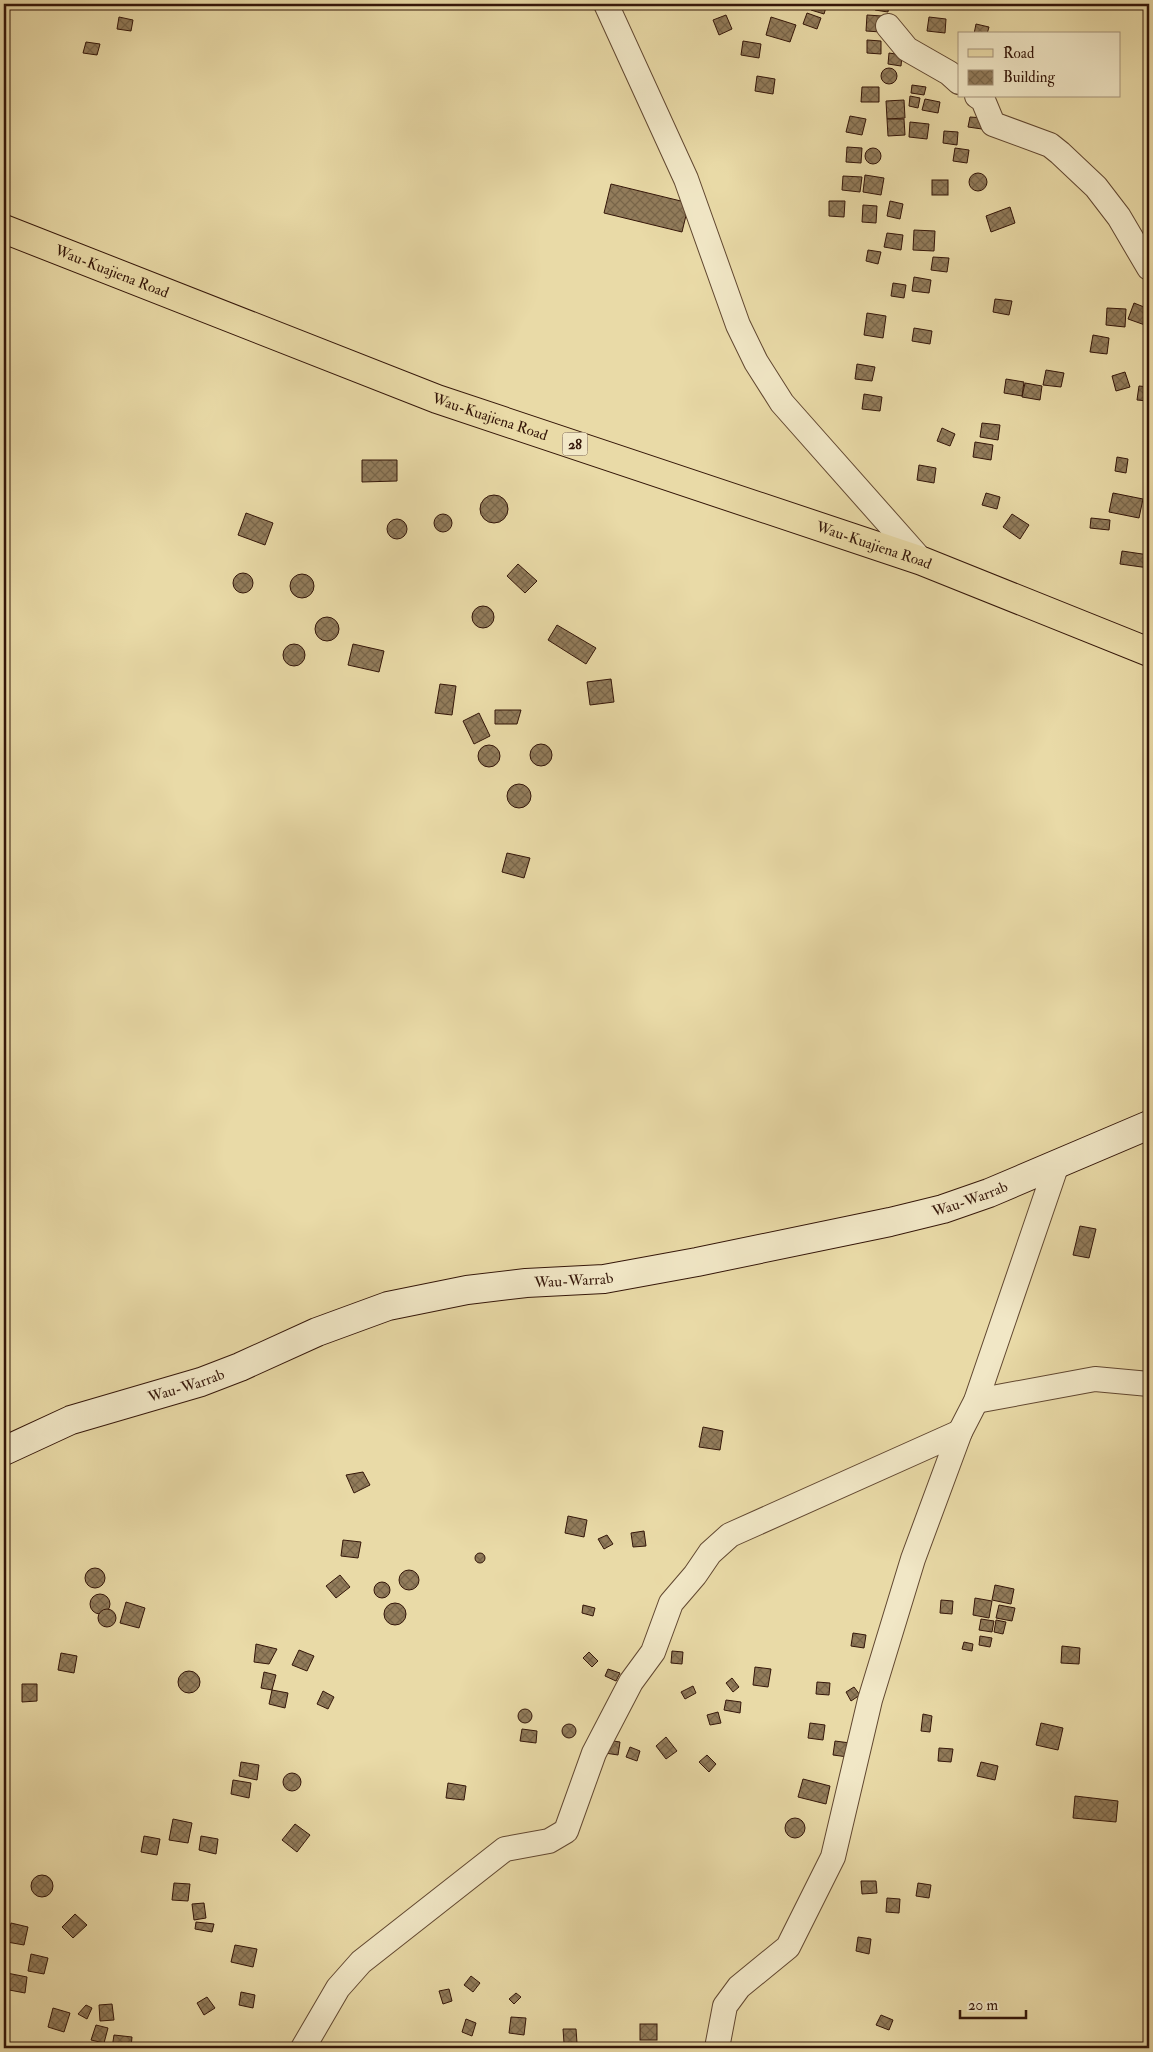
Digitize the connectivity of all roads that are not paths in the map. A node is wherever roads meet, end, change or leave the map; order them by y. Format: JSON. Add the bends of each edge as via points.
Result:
{"nodes":[{"id":1,"x":606,"y":4,"type":"edge"},
{"id":2,"x":888,"y":26,"type":"dead end"},
{"id":3,"x":958,"y":81,"type":"edge"},
{"id":4,"x":980,"y":98,"type":"edge"},
{"id":5,"x":4,"y":229,"type":"edge"},
{"id":6,"x":1149,"y":268,"type":"edge"},
{"id":7,"x":922,"y":561,"type":"junction"},
{"id":8,"x":1149,"y":652,"type":"edge"},
{"id":9,"x":1149,"y":1125,"type":"edge"},
{"id":10,"x":1057,"y":1164,"type":"junction"},
{"id":11,"x":1149,"y":1384,"type":"edge"},
{"id":12,"x":976,"y":1401,"type":"junction"},
{"id":13,"x":960,"y":1432,"type":"junction"},
{"id":14,"x":4,"y":1452,"type":"edge"},
{"id":15,"x":303,"y":2048,"type":"edge"},
{"id":16,"x":717,"y":2048,"type":"edge"}],
"edges":[{"from":1,"to":7,"type":"street","via":[[686,179],[738,325],[756,362],[782,403]]},
{"from":2,"to":3,"type":"street","via":[[907,49]]},
{"from":4,"to":6,"type":"street","via":[[993,124],[1050,145],[1096,188],[1119,217]]},
{"from":5,"to":7,"type":"main road","name":"Wau-Kuajiena Road","number":"28","via":[[437,398]]},
{"from":7,"to":8,"type":"main road","name":"Wau-Kuajiena Road","number":"28"},
{"from":9,"to":10,"type":"main road","name":"Wau-Warrab"},
{"from":10,"to":12,"type":"street"},
{"from":10,"to":14,"type":"main road","name":"Wau-Warrab","via":[[961,1202],[890,1222],[604,1279],[467,1290],[388,1306],[316,1332],[200,1382],[71,1420]]},
{"from":11,"to":12,"type":"street","via":[[1095,1380]]},
{"from":12,"to":13,"type":"street"},
{"from":13,"to":15,"type":"street","via":[[730,1535],[710,1553],[672,1604],[653,1652],[631,1682],[594,1753],[566,1831],[549,1841],[506,1849],[361,1962],[338,1988]]},
{"from":13,"to":16,"type":"street","via":[[913,1559],[870,1700],[833,1857],[788,1947],[739,1987],[725,2006]]}]}
